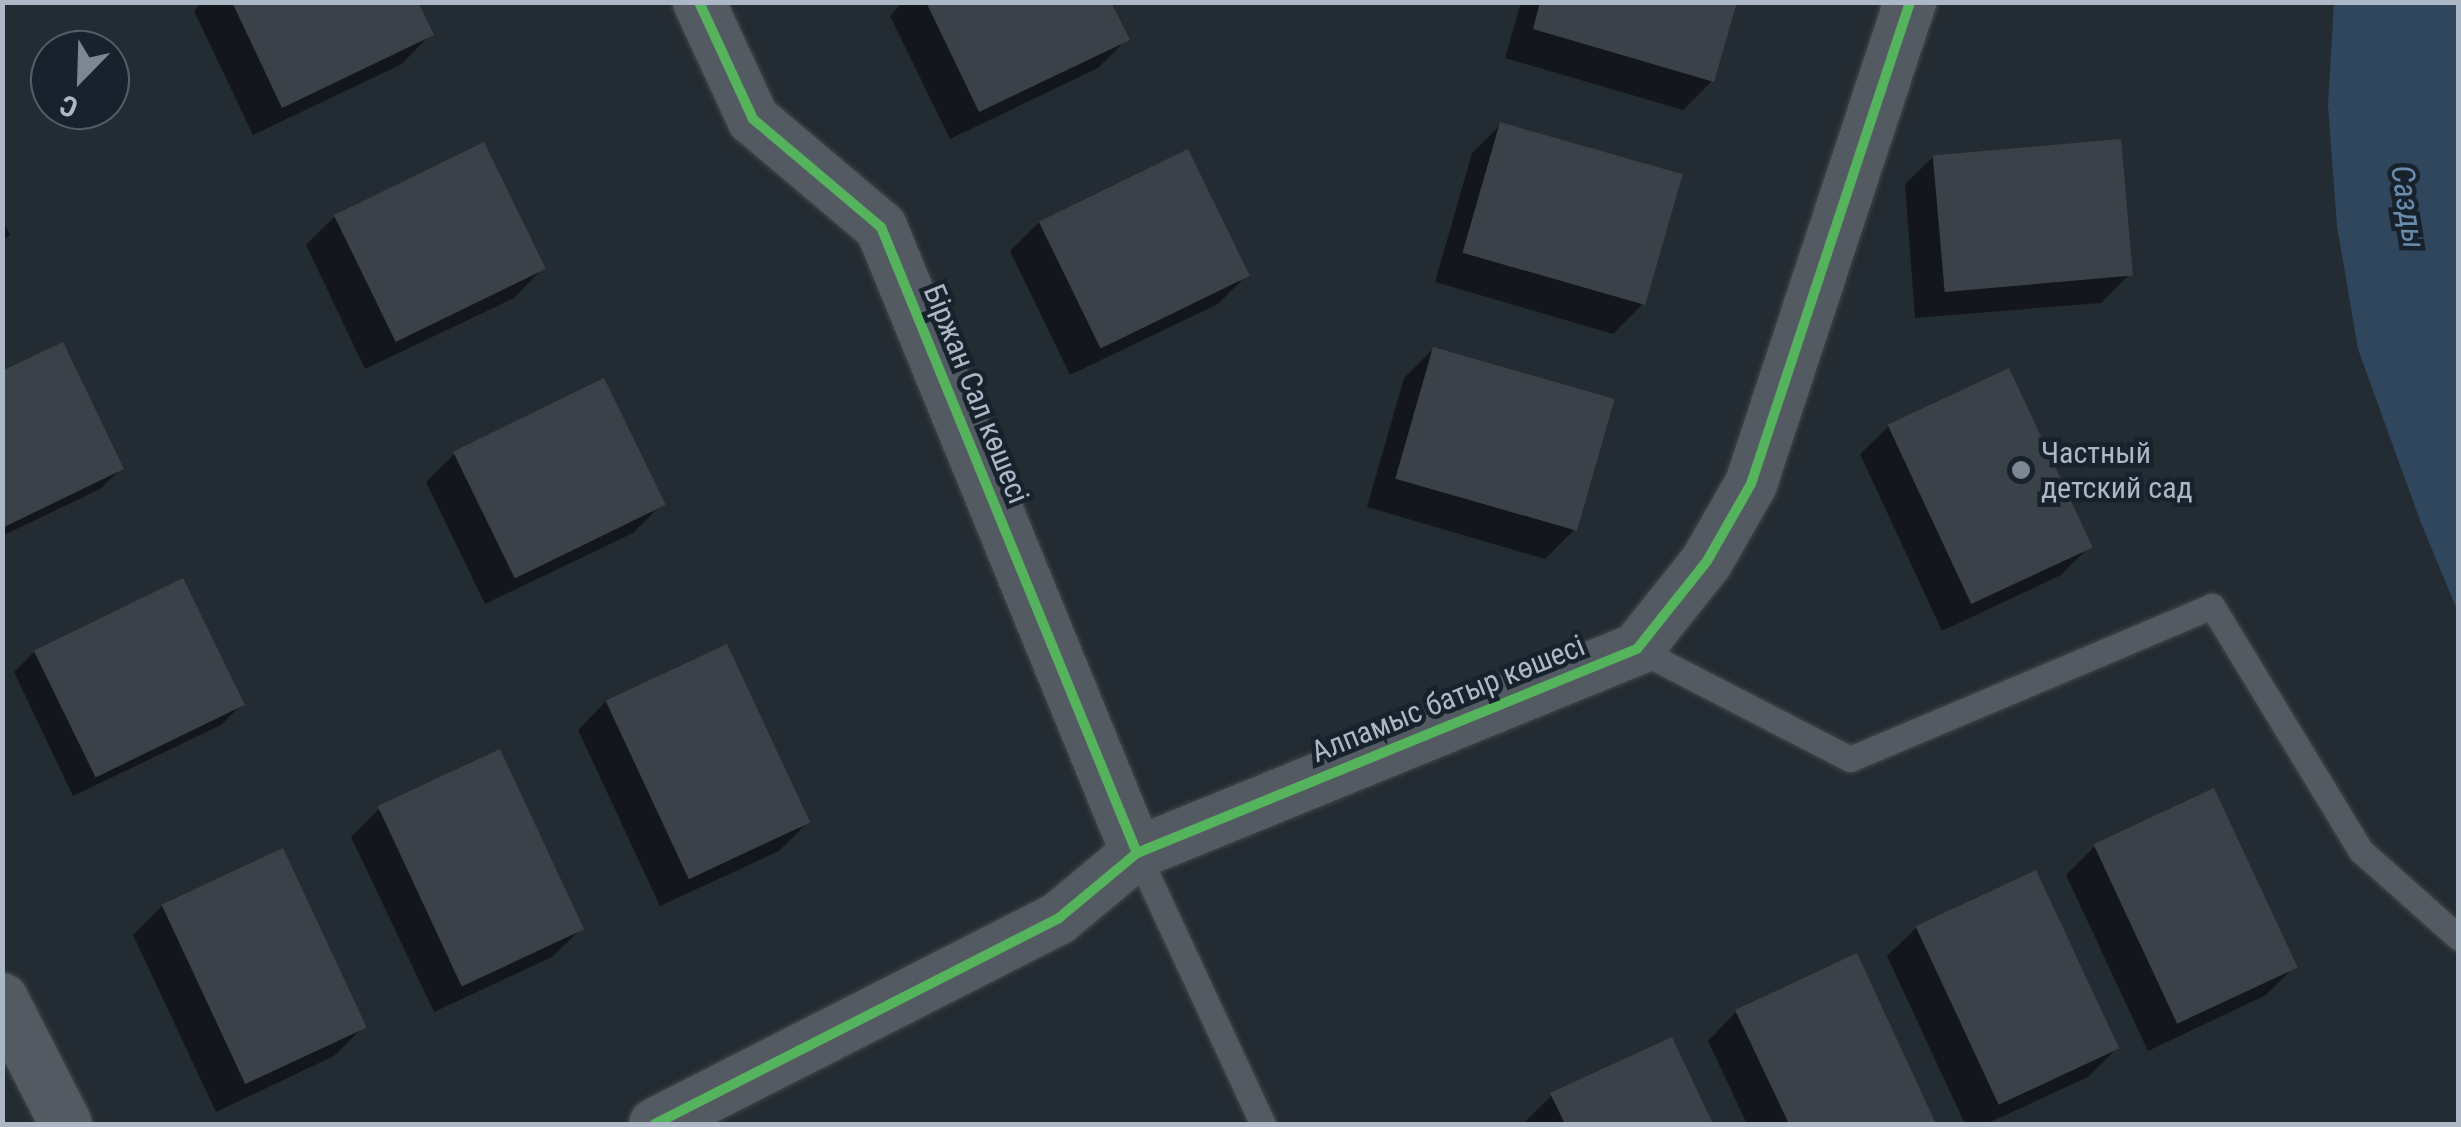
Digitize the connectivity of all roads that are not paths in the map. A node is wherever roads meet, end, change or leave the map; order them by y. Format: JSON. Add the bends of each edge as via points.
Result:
{"nodes":[{"id":1,"x":699,"y":2,"type":"edge"},
{"id":2,"x":1910,"y":2,"type":"edge"},
{"id":3,"x":1636,"y":649,"type":"junction"},
{"id":4,"x":1137,"y":852,"type":"junction"},
{"id":5,"x":2458,"y":937,"type":"edge"},
{"id":6,"x":2,"y":998,"type":"edge"},
{"id":7,"x":66,"y":1124,"type":"edge"},
{"id":8,"x":655,"y":1124,"type":"edge"},
{"id":9,"x":1263,"y":1124,"type":"edge"}],
"edges":[{"from":1,"to":4,"type":"street","name":"Біржан Сал көшесі","via":[[753,119],[881,228]]},
{"from":2,"to":3,"type":"street","name":"Алпамыс батыр көшесі","via":[[1751,484],[1707,561]]},
{"from":3,"to":4,"type":"street","name":"Алпамыс батыр көшесі"},
{"from":3,"to":5,"type":"lane","via":[[1850,759],[2212,606],[2361,852]]},
{"from":4,"to":8,"type":"street","name":"Алпамыс батыр көшесі","via":[[1059,918]]},
{"from":4,"to":9,"type":"lane"},
{"from":6,"to":7,"type":"street"}]}
